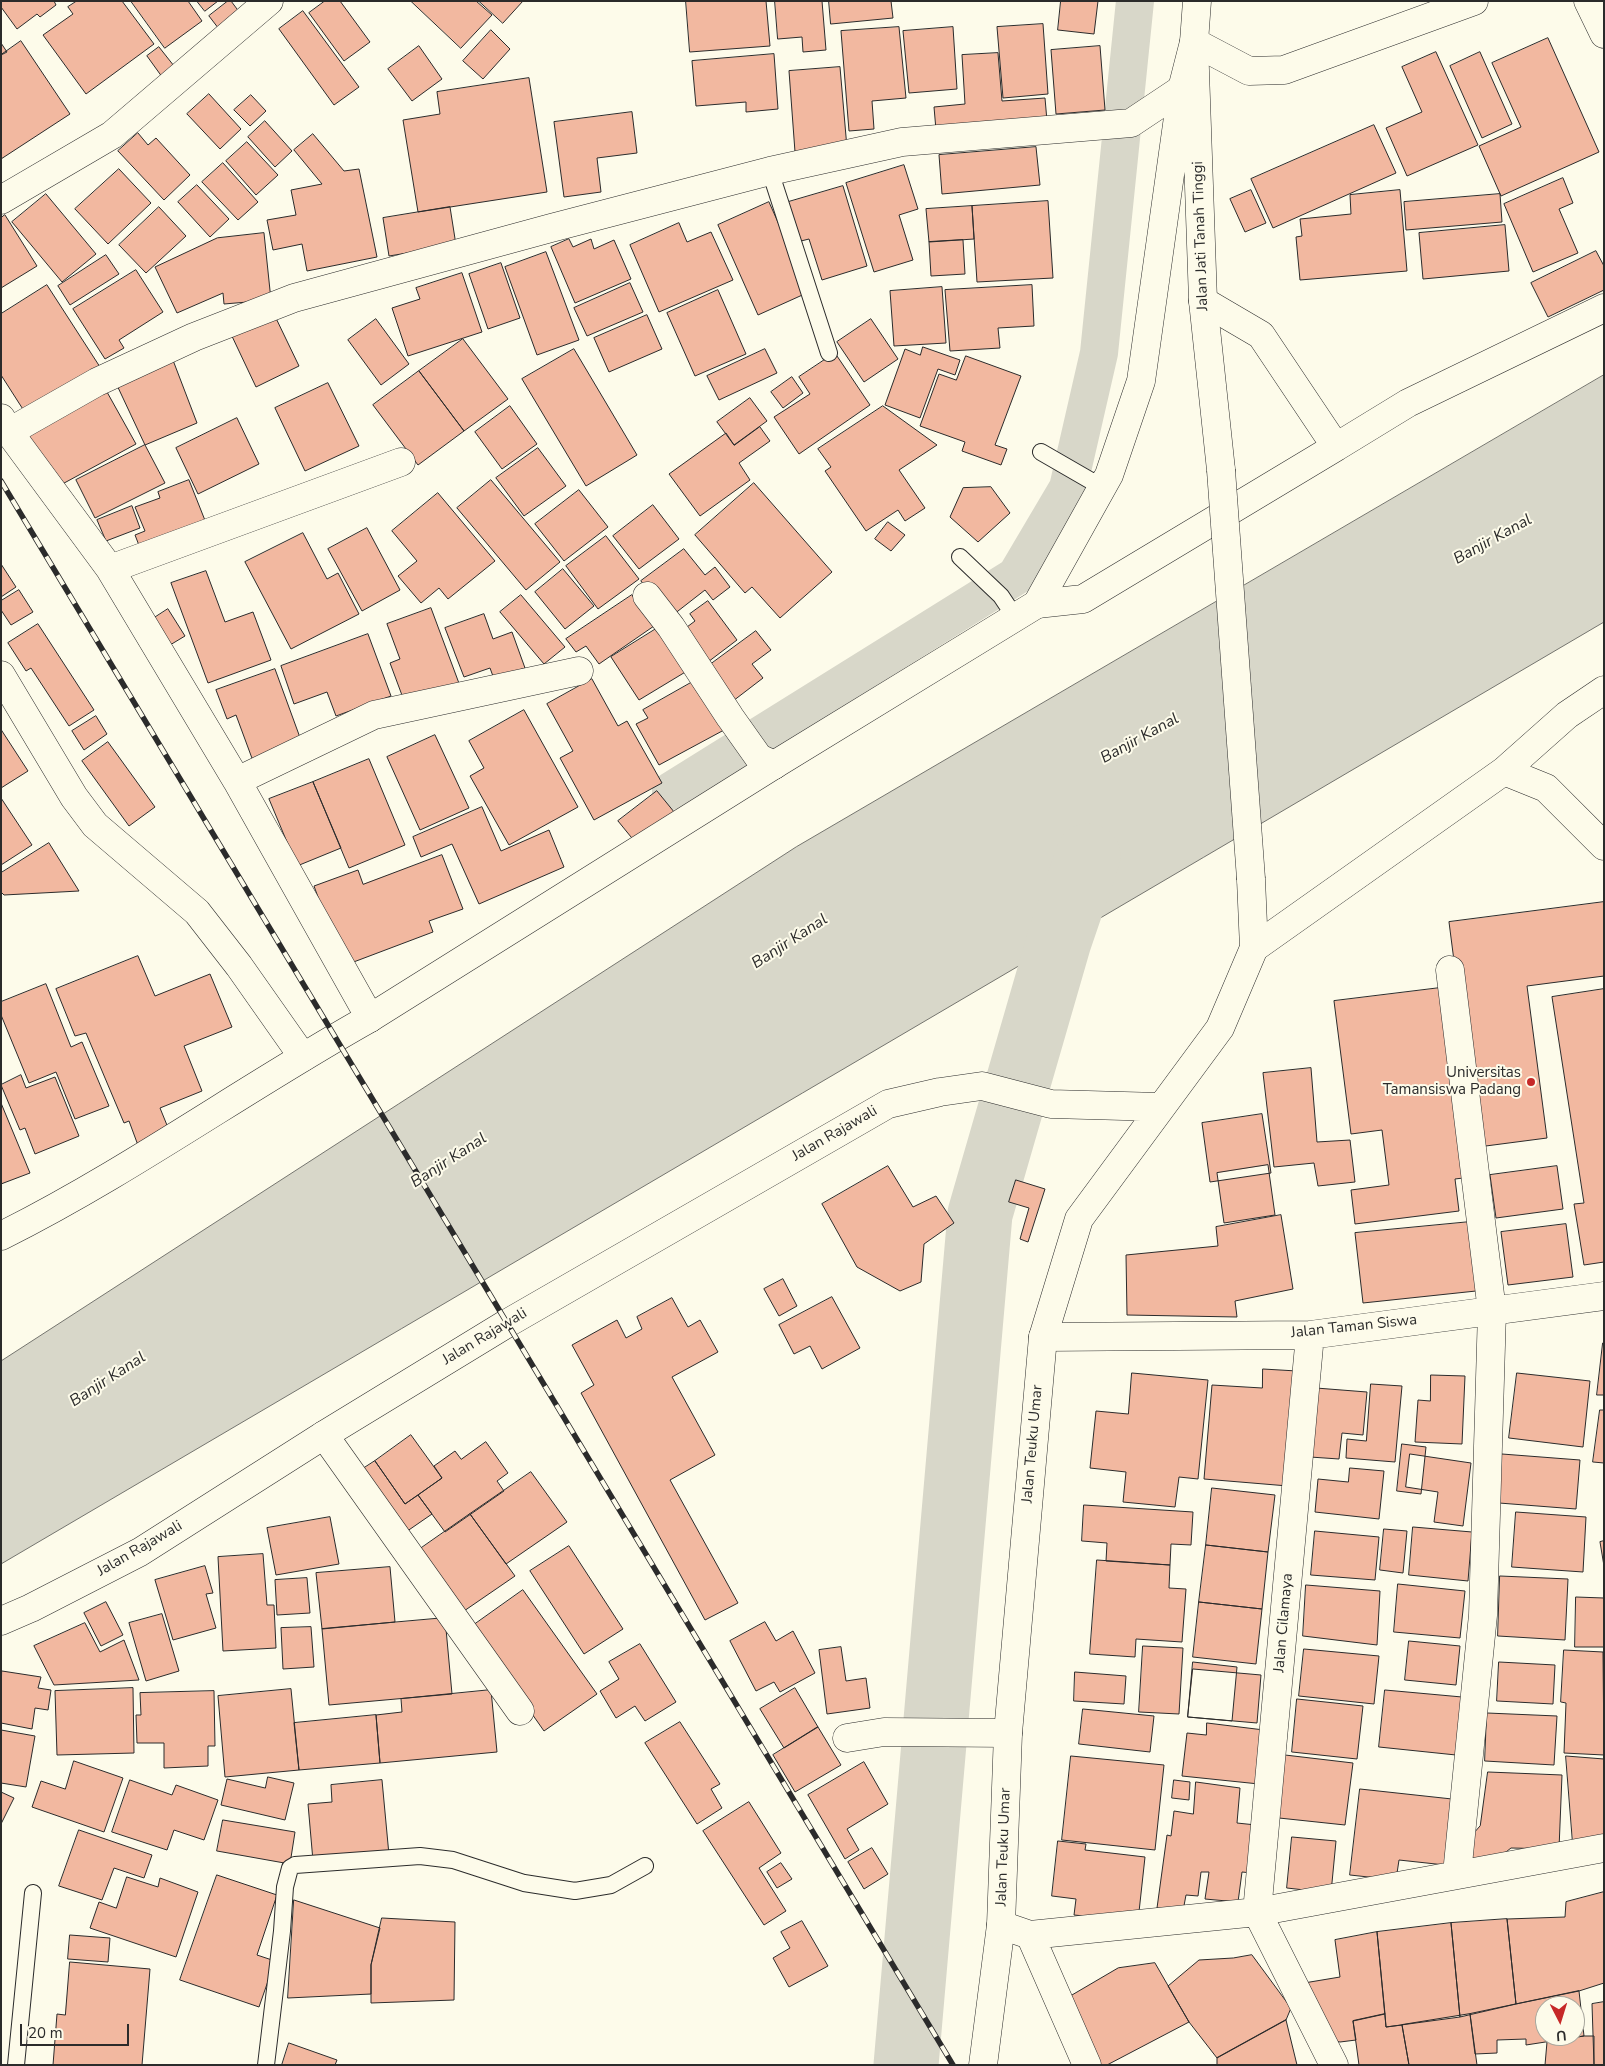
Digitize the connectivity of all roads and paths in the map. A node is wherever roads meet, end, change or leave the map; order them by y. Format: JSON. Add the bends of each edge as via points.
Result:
{"nodes":[{"id":1,"x":269,"y":1,"type":"edge"},
{"id":2,"x":1197,"y":1,"type":"edge"},
{"id":3,"x":1474,"y":1,"type":"edge"},
{"id":4,"x":1588,"y":1,"type":"edge"},
{"id":5,"x":1604,"y":34,"type":"edge"},
{"id":6,"x":1194,"y":42,"type":"junction"},
{"id":7,"x":1182,"y":89,"type":"junction"},
{"id":8,"x":770,"y":171,"type":"junction"},
{"id":9,"x":1,"y":200,"type":"edge"},
{"id":10,"x":1203,"y":301,"type":"junction"},
{"id":11,"x":1604,"y":308,"type":"edge"},
{"id":12,"x":829,"y":353,"type":"dead end"},
{"id":13,"x":5,"y":425,"type":"edge"},
{"id":14,"x":1336,"y":446,"type":"junction"},
{"id":15,"x":1041,"y":452,"type":"dead end"},
{"id":16,"x":401,"y":462,"type":"dead end"},
{"id":17,"x":1101,"y":478,"type":"junction"},
{"id":18,"x":964,"y":561,"type":"dead end"},
{"id":19,"x":110,"y":569,"type":"junction"},
{"id":20,"x":647,"y":596,"type":"dead end"},
{"id":21,"x":1018,"y":606,"type":"junction"},
{"id":22,"x":579,"y":671,"type":"dead end"},
{"id":23,"x":1,"y":675,"type":"edge"},
{"id":24,"x":1604,"y":690,"type":"edge"},
{"id":25,"x":767,"y":761,"type":"junction"},
{"id":26,"x":1504,"y":771,"type":"junction"},
{"id":27,"x":237,"y":781,"type":"junction"},
{"id":28,"x":1604,"y":846,"type":"edge"},
{"id":29,"x":1251,"y":879,"type":"joint"},
{"id":30,"x":1254,"y":948,"type":"junction"},
{"id":31,"x":1450,"y":970,"type":"dead end"},
{"id":32,"x":370,"y":1018,"type":"junction"},
{"id":33,"x":303,"y":1057,"type":"junction"},
{"id":34,"x":1160,"y":1107,"type":"junction"},
{"id":35,"x":1,"y":1236,"type":"edge"},
{"id":36,"x":1604,"y":1296,"type":"edge"},
{"id":37,"x":1492,"y":1311,"type":"junction"},
{"id":38,"x":1310,"y":1335,"type":"junction"},
{"id":39,"x":1043,"y":1336,"type":"junction"},
{"id":40,"x":324,"y":1435,"type":"junction"},
{"id":41,"x":1,"y":1621,"type":"edge"},
{"id":42,"x":520,"y":1711,"type":"dead end"},
{"id":43,"x":1008,"y":1733,"type":"junction"},
{"id":44,"x":847,"y":1738,"type":"dead end"},
{"id":45,"x":1604,"y":1848,"type":"edge"},
{"id":46,"x":644,"y":1866,"type":"dead end"},
{"id":47,"x":1457,"y":1874,"type":"junction"},
{"id":48,"x":33,"y":1893,"type":"dead end"},
{"id":49,"x":1257,"y":1912,"type":"junction"},
{"id":50,"x":1001,"y":1924,"type":"junction"},
{"id":51,"x":1030,"y":1935,"type":"junction"},
{"id":52,"x":16,"y":2065,"type":"edge"},
{"id":53,"x":266,"y":2065,"type":"edge"},
{"id":54,"x":983,"y":2065,"type":"edge"},
{"id":55,"x":1087,"y":2065,"type":"edge"},
{"id":56,"x":1334,"y":2065,"type":"edge"}],
"edges":[{"from":1,"to":9,"type":"street","via":[[112,135]]},
{"from":2,"to":6,"type":"street","name":"Jalan Jati Tanah Tinggi"},
{"from":3,"to":6,"type":"street","via":[[1284,70],[1249,70]]},
{"from":4,"to":5,"type":"street"},
{"from":6,"to":7,"type":"street"},
{"from":6,"to":10,"type":"street","name":"Jalan Jati Tanah Tinggi"},
{"from":7,"to":8,"type":"street","via":[[1131,123],[902,142]]},
{"from":7,"to":17,"type":"street","via":[[1141,381]]},
{"from":8,"to":12,"type":"lane"},
{"from":8,"to":13,"type":"street","via":[[294,298],[194,337]]},
{"from":10,"to":14,"type":"street","via":[[1261,335]]},
{"from":10,"to":29,"type":"street","name":"Jalan Jati Tanah Tinggi","bridge":true,"via":[[1221,470]]},
{"from":11,"to":14,"type":"street","via":[[1408,404]]},
{"from":13,"to":19,"type":"street"},
{"from":14,"to":21,"type":"street","via":[[1083,599]]},
{"from":15,"to":17,"type":"lane"},
{"from":16,"to":19,"type":"street"},
{"from":17,"to":21,"type":"street"},
{"from":18,"to":21,"type":"lane"},
{"from":19,"to":27,"type":"street"},
{"from":20,"to":25,"type":"street","via":[[730,717]]},
{"from":21,"to":25,"type":"street"},
{"from":22,"to":27,"type":"street","via":[[374,714]]},
{"from":23,"to":33,"type":"street","via":[[74,797],[95,825],[197,912]]},
{"from":24,"to":26,"type":"street","via":[[1567,716]]},
{"from":25,"to":32,"type":"street"},
{"from":26,"to":28,"type":"street","via":[[1546,788]]},
{"from":26,"to":30,"type":"street"},
{"from":27,"to":32,"type":"street"},
{"from":29,"to":30,"type":"street","name":"Jalan Teuku Umar"},
{"from":30,"to":34,"type":"street","name":"Jalan Teuku Umar","via":[[1220,1028]]},
{"from":31,"to":37,"type":"street"},
{"from":32,"to":33,"type":"street"},
{"from":33,"to":35,"type":"street","via":[[59,1207]]},
{"from":34,"to":39,"type":"street","name":"Jalan Teuku Umar","via":[[1079,1219]]},
{"from":34,"to":40,"type":"street","name":"Jalan Rajawali","via":[[1051,1104],[982,1086],[888,1104],[506,1324]]},
{"from":36,"to":37,"type":"street","name":"Jalan Taman Siswa"},
{"from":37,"to":38,"type":"street","name":"Jalan Taman Siswa"},
{"from":37,"to":47,"type":"street","via":[[1483,1615]]},
{"from":38,"to":39,"type":"street","name":"Jalan Taman Siswa"},
{"from":38,"to":49,"type":"street","name":"Jalan Cilamaya"},
{"from":39,"to":43,"type":"street","name":"Jalan Teuku Umar"},
{"from":40,"to":41,"type":"street","name":"Jalan Rajawali","via":[[140,1552]]},
{"from":40,"to":42,"type":"street"},
{"from":43,"to":44,"type":"street","via":[[884,1732]]},
{"from":43,"to":50,"type":"street","name":"Jalan Teuku Umar"},
{"from":45,"to":47,"type":"street"},
{"from":46,"to":53,"type":"lane","via":[[610,1885],[575,1891],[524,1883],[454,1860],[420,1856],[290,1868],[285,1888]]},
{"from":47,"to":49,"type":"street"},
{"from":48,"to":52,"type":"lane"},
{"from":49,"to":51,"type":"street"},
{"from":49,"to":56,"type":"street"},
{"from":50,"to":51,"type":"street"},
{"from":50,"to":54,"type":"street","name":"Jalan Teuku Umar"},
{"from":51,"to":55,"type":"street"}]}
